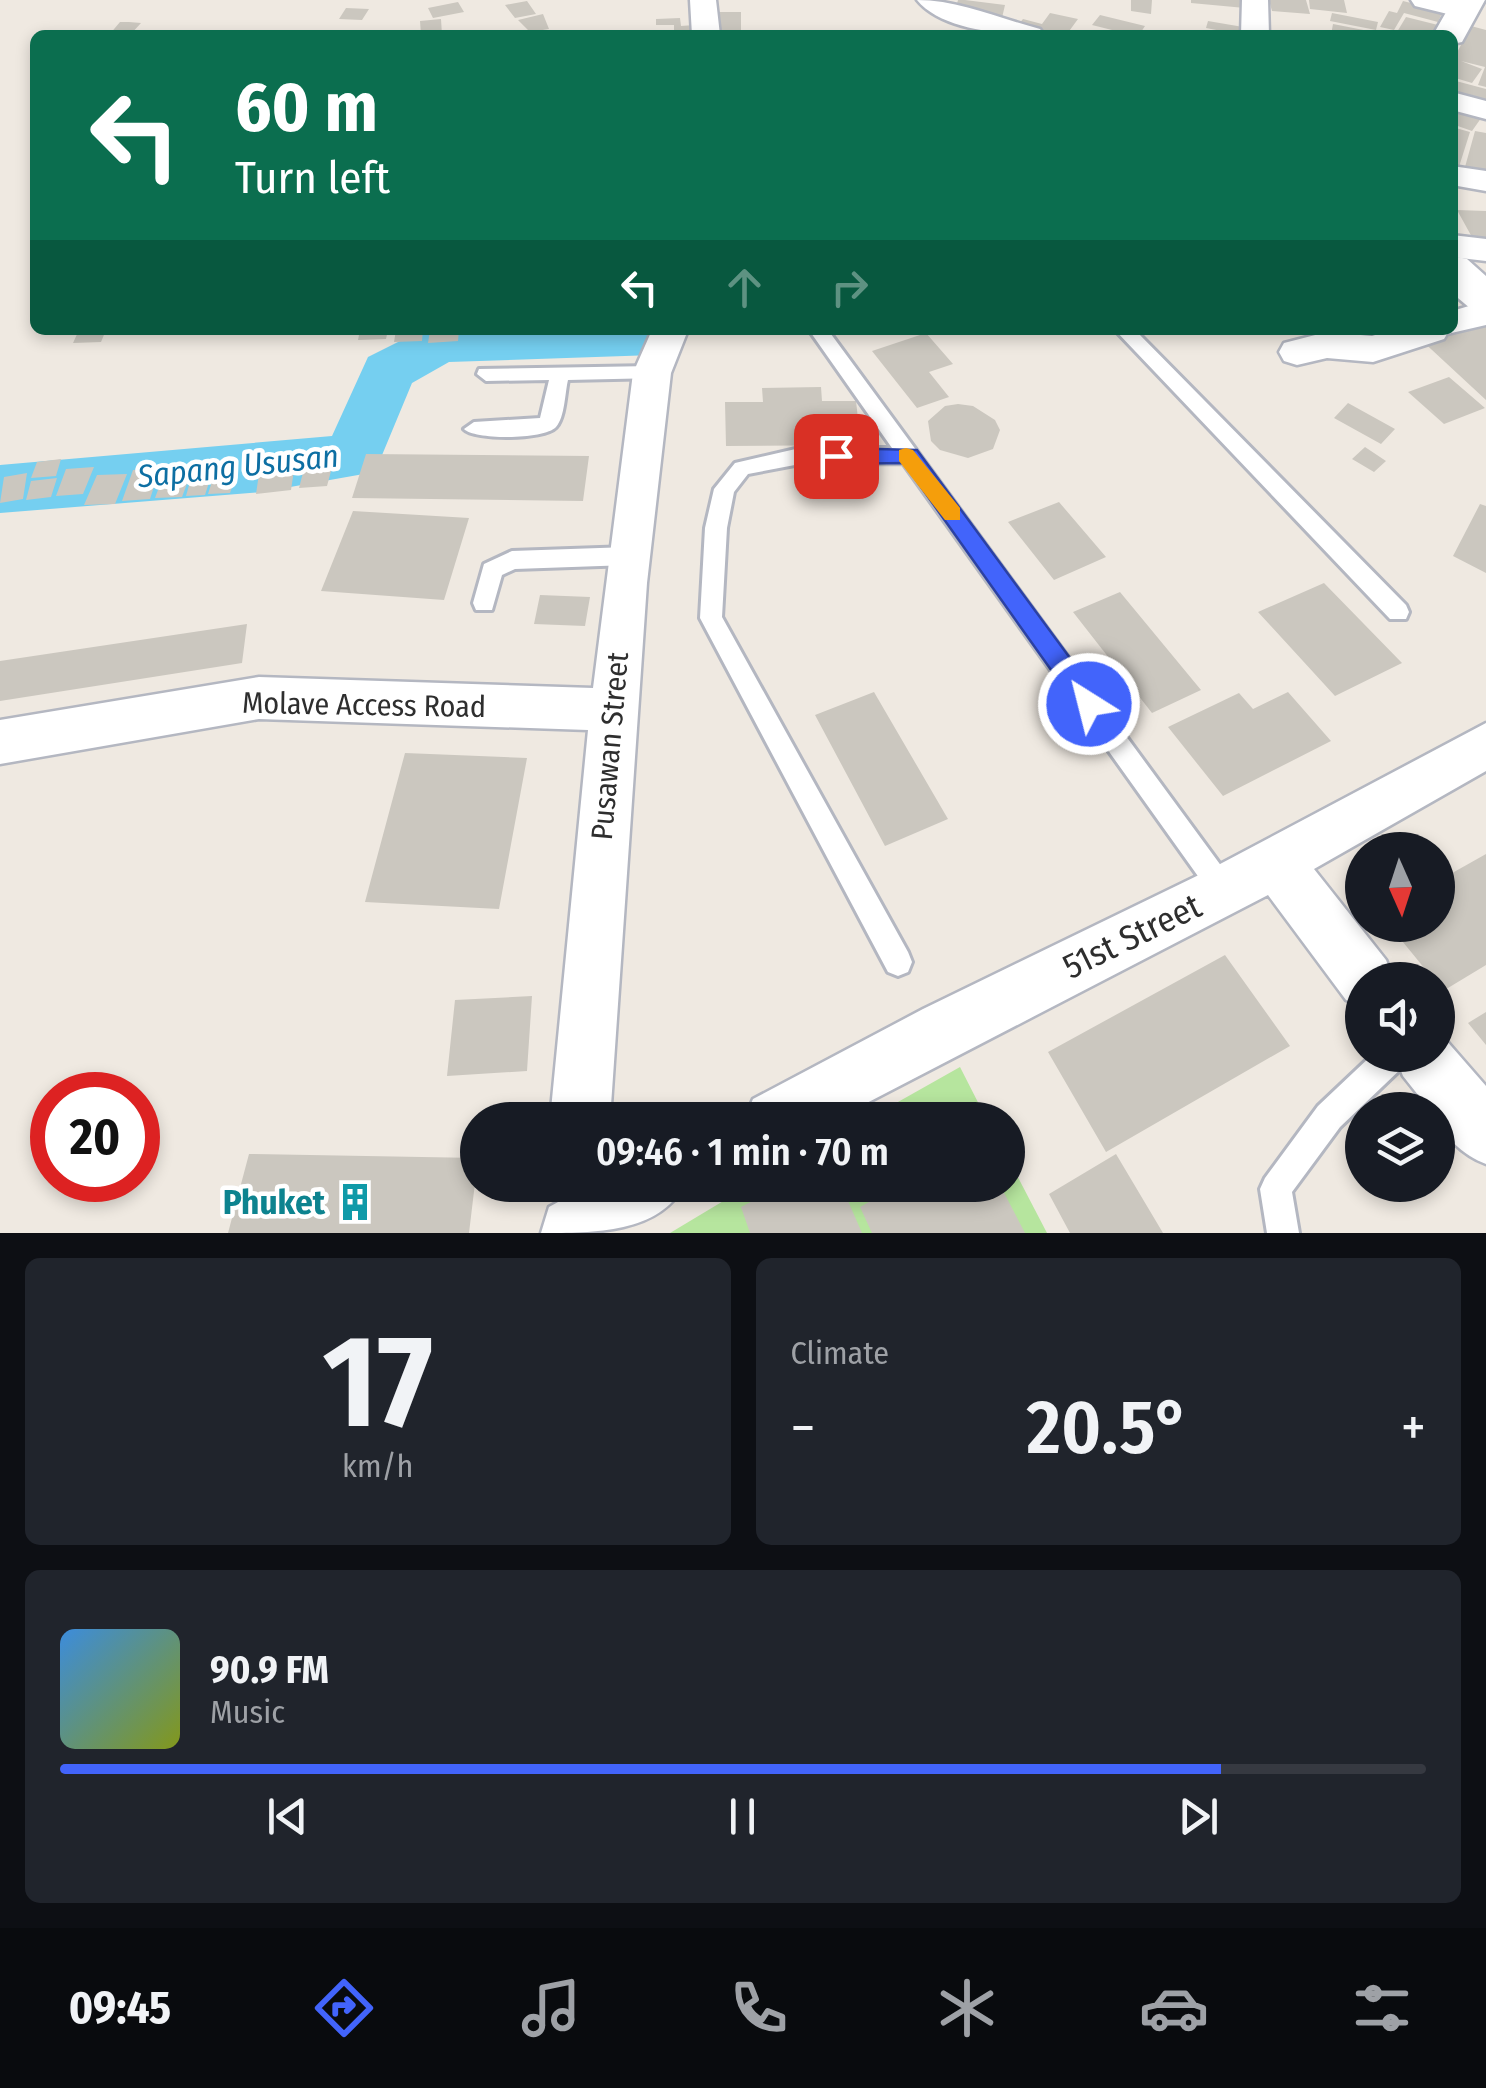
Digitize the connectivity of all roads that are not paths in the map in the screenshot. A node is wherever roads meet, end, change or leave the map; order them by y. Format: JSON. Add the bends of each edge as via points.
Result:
{"nodes":[{"id":1,"x":703,"y":0,"type":"edge"},
{"id":2,"x":930,"y":0,"type":"edge"},
{"id":3,"x":1255,"y":0,"type":"edge"},
{"id":4,"x":1424,"y":0,"type":"edge"},
{"id":5,"x":1461,"y":15,"type":"edge"},
{"id":6,"x":706,"y":30,"type":"edge"},
{"id":7,"x":1012,"y":30,"type":"edge"},
{"id":8,"x":1254,"y":30,"type":"edge"},
{"id":9,"x":1458,"y":103,"type":"edge"},
{"id":10,"x":1486,"y":110,"type":"edge"},
{"id":11,"x":1458,"y":176,"type":"edge"},
{"id":12,"x":1486,"y":181,"type":"edge"},
{"id":13,"x":1458,"y":247,"type":"edge"},
{"id":14,"x":1486,"y":250,"type":"edge"},
{"id":15,"x":1458,"y":275,"type":"edge"},
{"id":16,"x":1486,"y":299,"type":"edge"},
{"id":17,"x":1486,"y":312,"type":"edge"},
{"id":18,"x":1458,"y":321,"type":"edge"},
{"id":19,"x":822,"y":335,"type":"edge"},
{"id":20,"x":1129,"y":335,"type":"edge"},
{"id":21,"x":1416,"y":335,"type":"edge"},
{"id":22,"x":661,"y":352,"type":"edge"},
{"id":23,"x":1297,"y":352,"type":"dead end"},
{"id":24,"x":486,"y":374,"type":"dead end"},
{"id":25,"x":560,"y":375,"type":"junction"},
{"id":26,"x":474,"y":429,"type":"dead end"},
{"id":27,"x":910,"y":455,"type":"junction"},
{"id":28,"x":629,"y":556,"type":"junction"},
{"id":29,"x":484,"y":603,"type":"dead end"},
{"id":30,"x":1398,"y":612,"type":"dead end"},
{"id":31,"x":612,"y":710,"type":"junction"},
{"id":32,"x":0,"y":742,"type":"edge"},
{"id":33,"x":1486,"y":746,"type":"edge"},
{"id":34,"x":1274,"y":862,"type":"junction"},
{"id":35,"x":1224,"y":891,"type":"junction"},
{"id":36,"x":898,"y":962,"type":"dead end"},
{"id":37,"x":1352,"y":962,"type":"edge"},
{"id":38,"x":1373,"y":1072,"type":"edge"},
{"id":39,"x":1437,"y":1072,"type":"edge"},
{"id":40,"x":581,"y":1102,"type":"edge"},
{"id":41,"x":807,"y":1102,"type":"edge"},
{"id":42,"x":1486,"y":1134,"type":"edge"},
{"id":43,"x":609,"y":1202,"type":"edge"},
{"id":44,"x":572,"y":1216,"type":"edge"},
{"id":45,"x":1282,"y":1233,"type":"edge"}],
"edges":[{"from":1,"to":6,"type":"street"},
{"from":2,"to":7,"type":"street"},
{"from":3,"to":8,"type":"street"},
{"from":4,"to":5,"type":"street"},
{"from":9,"to":10,"type":"street"},
{"from":11,"to":12,"type":"street"},
{"from":13,"to":14,"type":"street"},
{"from":15,"to":16,"type":"street"},
{"from":17,"to":18,"type":"street"},
{"from":19,"to":27,"type":"lane"},
{"from":20,"to":30,"type":"lane"},
{"from":21,"to":23,"type":"street","via":[[1373,349],[1327,345]]},
{"from":22,"to":25,"type":"lane"},
{"from":22,"to":28,"type":"street","name":"Pusawan Street"},
{"from":24,"to":25,"type":"lane"},
{"from":25,"to":26,"type":"lane","via":[[549,422]]},
{"from":27,"to":35,"type":"lane"},
{"from":27,"to":36,"type":"lane","via":[[800,456],[742,468],[724,489],[711,618]]},
{"from":28,"to":29,"type":"lane","via":[[512,560],[492,570]]},
{"from":28,"to":31,"type":"street","name":"Pusawan Street"},
{"from":31,"to":32,"type":"street","name":"Molave Access Road","via":[[259,698]]},
{"from":31,"to":40,"type":"street","name":"Pusawan Street"},
{"from":33,"to":34,"type":"street","name":"51st Street"},
{"from":34,"to":35,"type":"street","name":"51st Street"},
{"from":34,"to":37,"type":"street"},
{"from":35,"to":41,"type":"street","name":"51st Street"},
{"from":38,"to":45,"type":"lane","via":[[1307,1139],[1276,1189]]},
{"from":39,"to":42,"type":"street"},
{"from":43,"to":44,"type":"street"}]}
